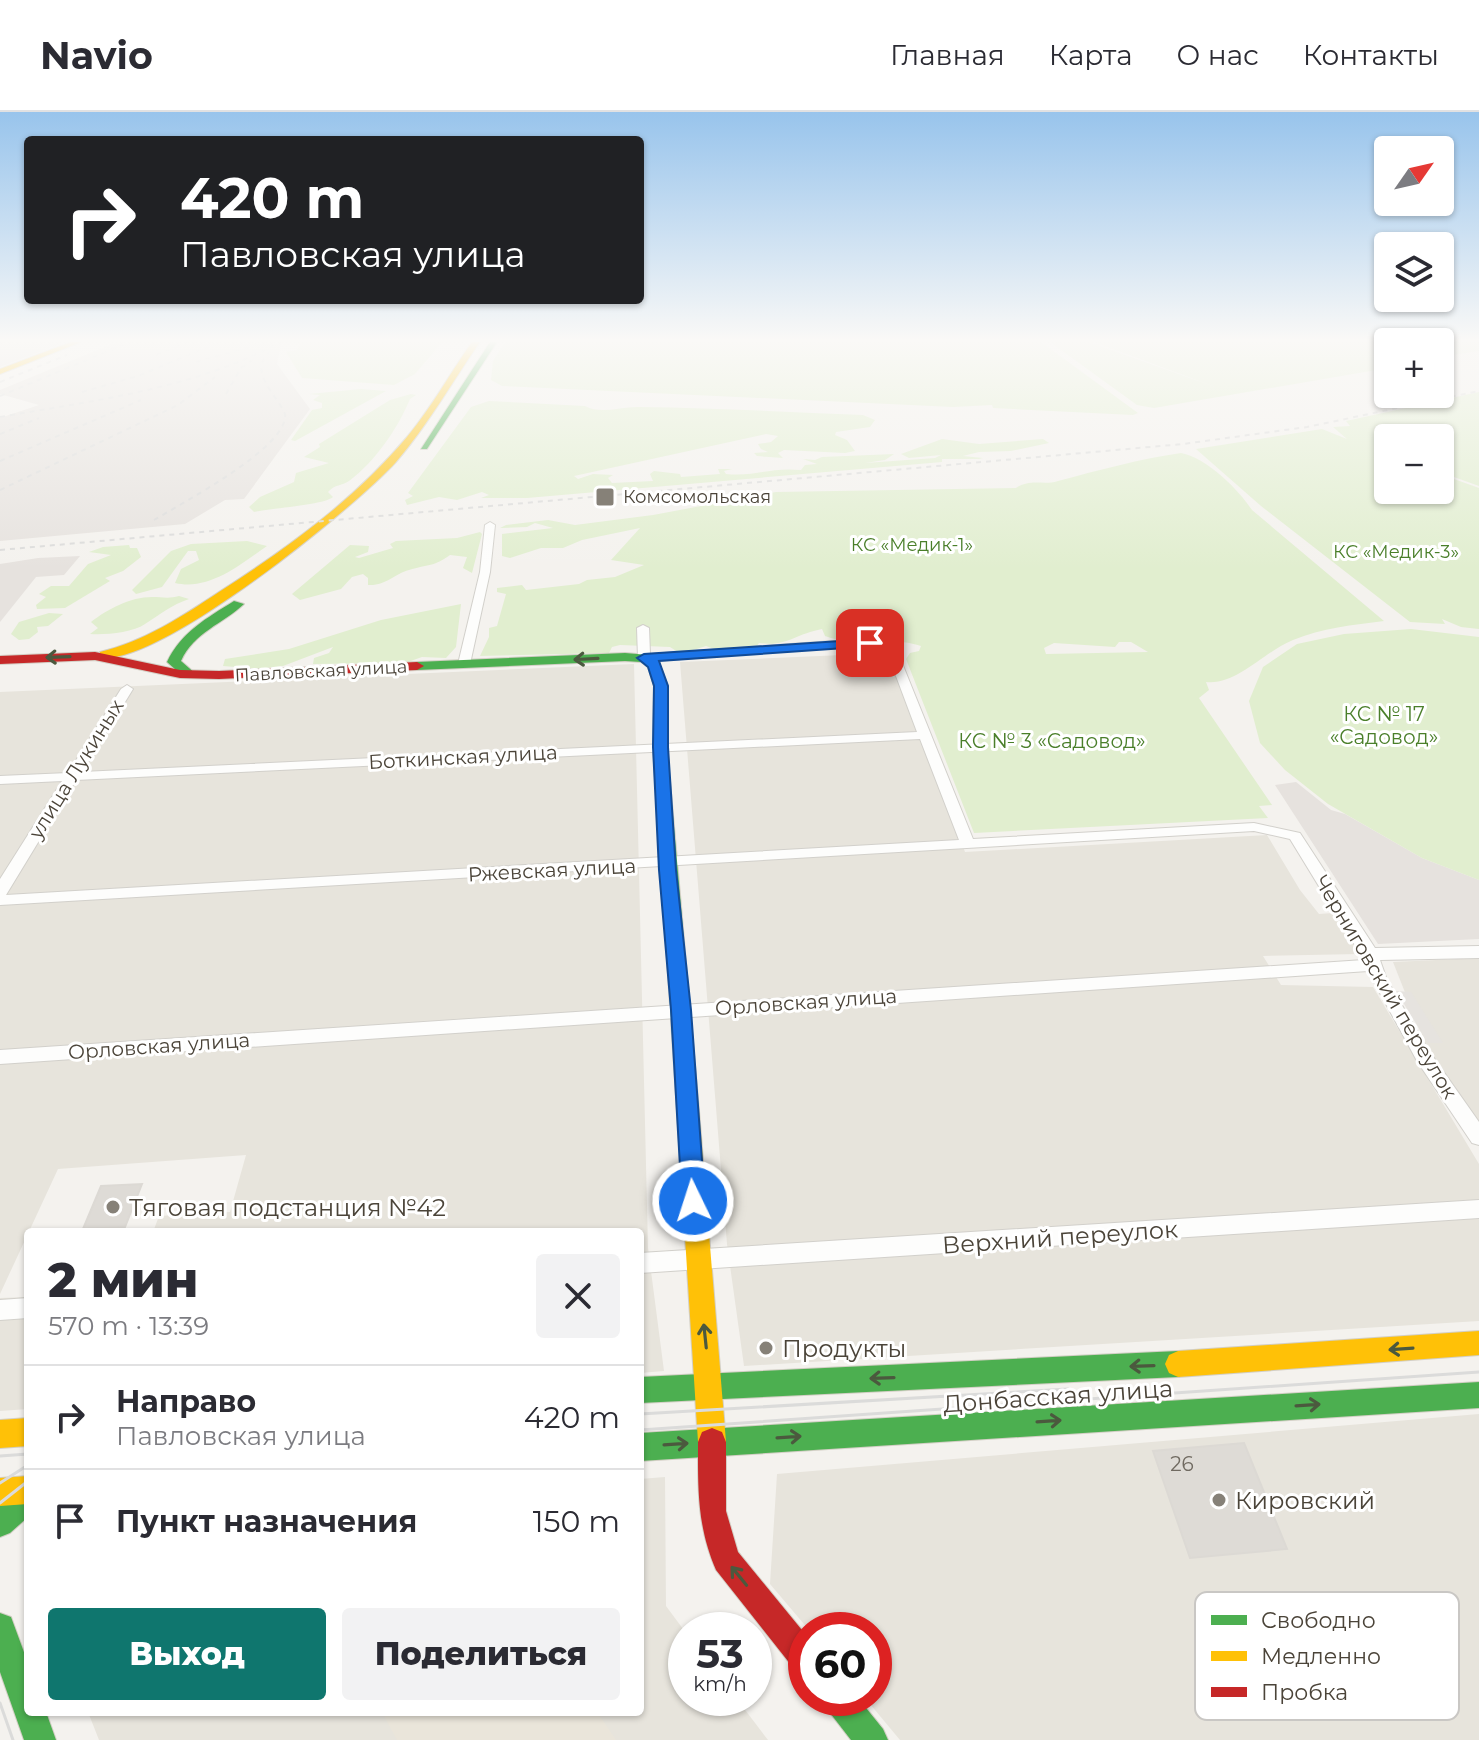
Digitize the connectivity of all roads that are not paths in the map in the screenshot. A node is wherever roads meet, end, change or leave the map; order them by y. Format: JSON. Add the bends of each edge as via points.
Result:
{"nodes":[{"id":1,"x":425,"y":418,"type":"edge"},
{"id":2,"x":444,"y":418,"type":"edge"},
{"id":3,"x":490,"y":525,"type":"dead end"},
{"id":4,"x":192,"y":616,"type":"junction"},
{"id":5,"x":214,"y":621,"type":"junction"},
{"id":6,"x":643,"y":628,"type":"dead end"},
{"id":7,"x":95,"y":656,"type":"junction"},
{"id":8,"x":0,"y":660,"type":"edge"},
{"id":9,"x":464,"y":664,"type":"junction"},
{"id":10,"x":651,"y":665,"type":"junction"},
{"id":11,"x":190,"y":675,"type":"junction"},
{"id":12,"x":127,"y":689,"type":"dead end"},
{"id":13,"x":927,"y":735,"type":"junction"},
{"id":14,"x":660,"y":747,"type":"junction"},
{"id":15,"x":70,"y":777,"type":"junction"},
{"id":16,"x":0,"y":780,"type":"edge"},
{"id":17,"x":1295,"y":836,"type":"joint"},
{"id":18,"x":968,"y":844,"type":"junction"},
{"id":19,"x":667,"y":863,"type":"junction"},
{"id":20,"x":0,"y":891,"type":"edge"},
{"id":21,"x":0,"y":900,"type":"edge"},
{"id":22,"x":1479,"y":952,"type":"edge"},
{"id":23,"x":1371,"y":960,"type":"junction"},
{"id":24,"x":681,"y":1010,"type":"junction"},
{"id":25,"x":0,"y":1057,"type":"edge"},
{"id":26,"x":1479,"y":1137,"type":"edge"},
{"id":27,"x":1479,"y":1209,"type":"edge"},
{"id":28,"x":697,"y":1260,"type":"junction"},
{"id":29,"x":644,"y":1263,"type":"edge"},
{"id":30,"x":24,"y":1308,"type":"edge"},
{"id":31,"x":0,"y":1310,"type":"edge"},
{"id":32,"x":1479,"y":1343,"type":"edge"},
{"id":33,"x":710,"y":1385,"type":"junction"},
{"id":34,"x":644,"y":1390,"type":"edge"},
{"id":35,"x":1479,"y":1395,"type":"edge"},
{"id":36,"x":24,"y":1432,"type":"edge"},
{"id":37,"x":0,"y":1434,"type":"edge"},
{"id":38,"x":24,"y":1434,"type":"edge"},
{"id":39,"x":712,"y":1442,"type":"junction"},
{"id":40,"x":644,"y":1447,"type":"edge"},
{"id":41,"x":0,"y":1448,"type":"edge"},
{"id":42,"x":24,"y":1490,"type":"edge"},
{"id":43,"x":0,"y":1492,"type":"edge"},
{"id":44,"x":24,"y":1502,"type":"edge"},
{"id":45,"x":0,"y":1523,"type":"edge"},
{"id":46,"x":0,"y":1628,"type":"edge"},
{"id":47,"x":788,"y":1637,"type":"edge"},
{"id":48,"x":24,"y":1696,"type":"edge"},
{"id":49,"x":31,"y":1716,"type":"edge"},
{"id":50,"x":853,"y":1716,"type":"edge"},
{"id":51,"x":40,"y":1740,"type":"edge"},
{"id":52,"x":872,"y":1740,"type":"edge"}],
"edges":[{"from":1,"to":4,"type":"main road","via":[[355,499],[281,558]]},
{"from":2,"to":5,"type":"main road","via":[[374,500],[328,540]]},
{"from":3,"to":9,"type":"street"},
{"from":4,"to":5,"type":"main road","via":[[191,624]]},
{"from":4,"to":7,"type":"main road","via":[[127,650]]},
{"from":5,"to":11,"type":"main road","via":[[175,655],[174,662]]},
{"from":6,"to":10,"type":"street"},
{"from":7,"to":8,"type":"main road","name":"Павловская улица","one_way":true},
{"from":7,"to":11,"type":"main road","name":"Павловская улица"},
{"from":10,"to":9,"type":"main road","name":"Павловская улица","one_way":true},
{"from":9,"to":11,"type":"main road","name":"Павловская улица"},
{"from":10,"to":13,"type":"street","name":"Павловская улица","via":[[848,643],[883,645],[896,655]]},
{"from":10,"to":14,"type":"main road","via":[[661,686]]},
{"from":12,"to":15,"type":"street","name":"улица Лукиных"},
{"from":13,"to":14,"type":"street","name":"Боткинская улица"},
{"from":13,"to":18,"type":"street"},
{"from":14,"to":15,"type":"street","name":"Боткинская улица"},
{"from":14,"to":19,"type":"main road"},
{"from":15,"to":16,"type":"street","name":"Боткинская улица"},
{"from":15,"to":20,"type":"street","name":"улица Лукиных"},
{"from":17,"to":18,"type":"street","name":"Ржевская улица","via":[[1254,827]]},
{"from":17,"to":23,"type":"street","name":"Черниговский переулок"},
{"from":18,"to":19,"type":"street","name":"Ржевская улица"},
{"from":19,"to":21,"type":"street","name":"Ржевская улица"},
{"from":19,"to":24,"type":"main road"},
{"from":22,"to":23,"type":"street","name":"Орловская улица"},
{"from":23,"to":24,"type":"street","name":"Орловская улица"},
{"from":23,"to":26,"type":"street","name":"Черниговский переулок","via":[[1423,1056]]},
{"from":24,"to":25,"type":"street","name":"Орловская улица"},
{"from":24,"to":28,"type":"main road"},
{"from":27,"to":28,"type":"street","name":"Верхний переулок"},
{"from":28,"to":29,"type":"street","name":"Верхний переулок"},
{"from":33,"to":28,"type":"main road","one_way":true},
{"from":30,"to":31,"type":"street"},
{"from":32,"to":33,"type":"main road","name":"Донбасская улица","one_way":true,"via":[[1162,1365]]},
{"from":33,"to":34,"type":"main road","name":"Донбасская улица"},
{"from":33,"to":39,"type":"main road"},
{"from":39,"to":35,"type":"main road","name":"Донбасская улица","one_way":true},
{"from":36,"to":37,"type":"main road"},
{"from":38,"to":41,"type":"main road"},
{"from":40,"to":39,"type":"main road","name":"Донбасская улица","one_way":true},
{"from":47,"to":39,"type":"main road","one_way":true,"via":[[726,1560],[712,1511]]},
{"from":42,"to":43,"type":"main road"},
{"from":44,"to":45,"type":"main road"},
{"from":46,"to":48,"type":"main road"},
{"from":49,"to":51,"type":"main road"},
{"from":50,"to":52,"type":"main road"}]}
